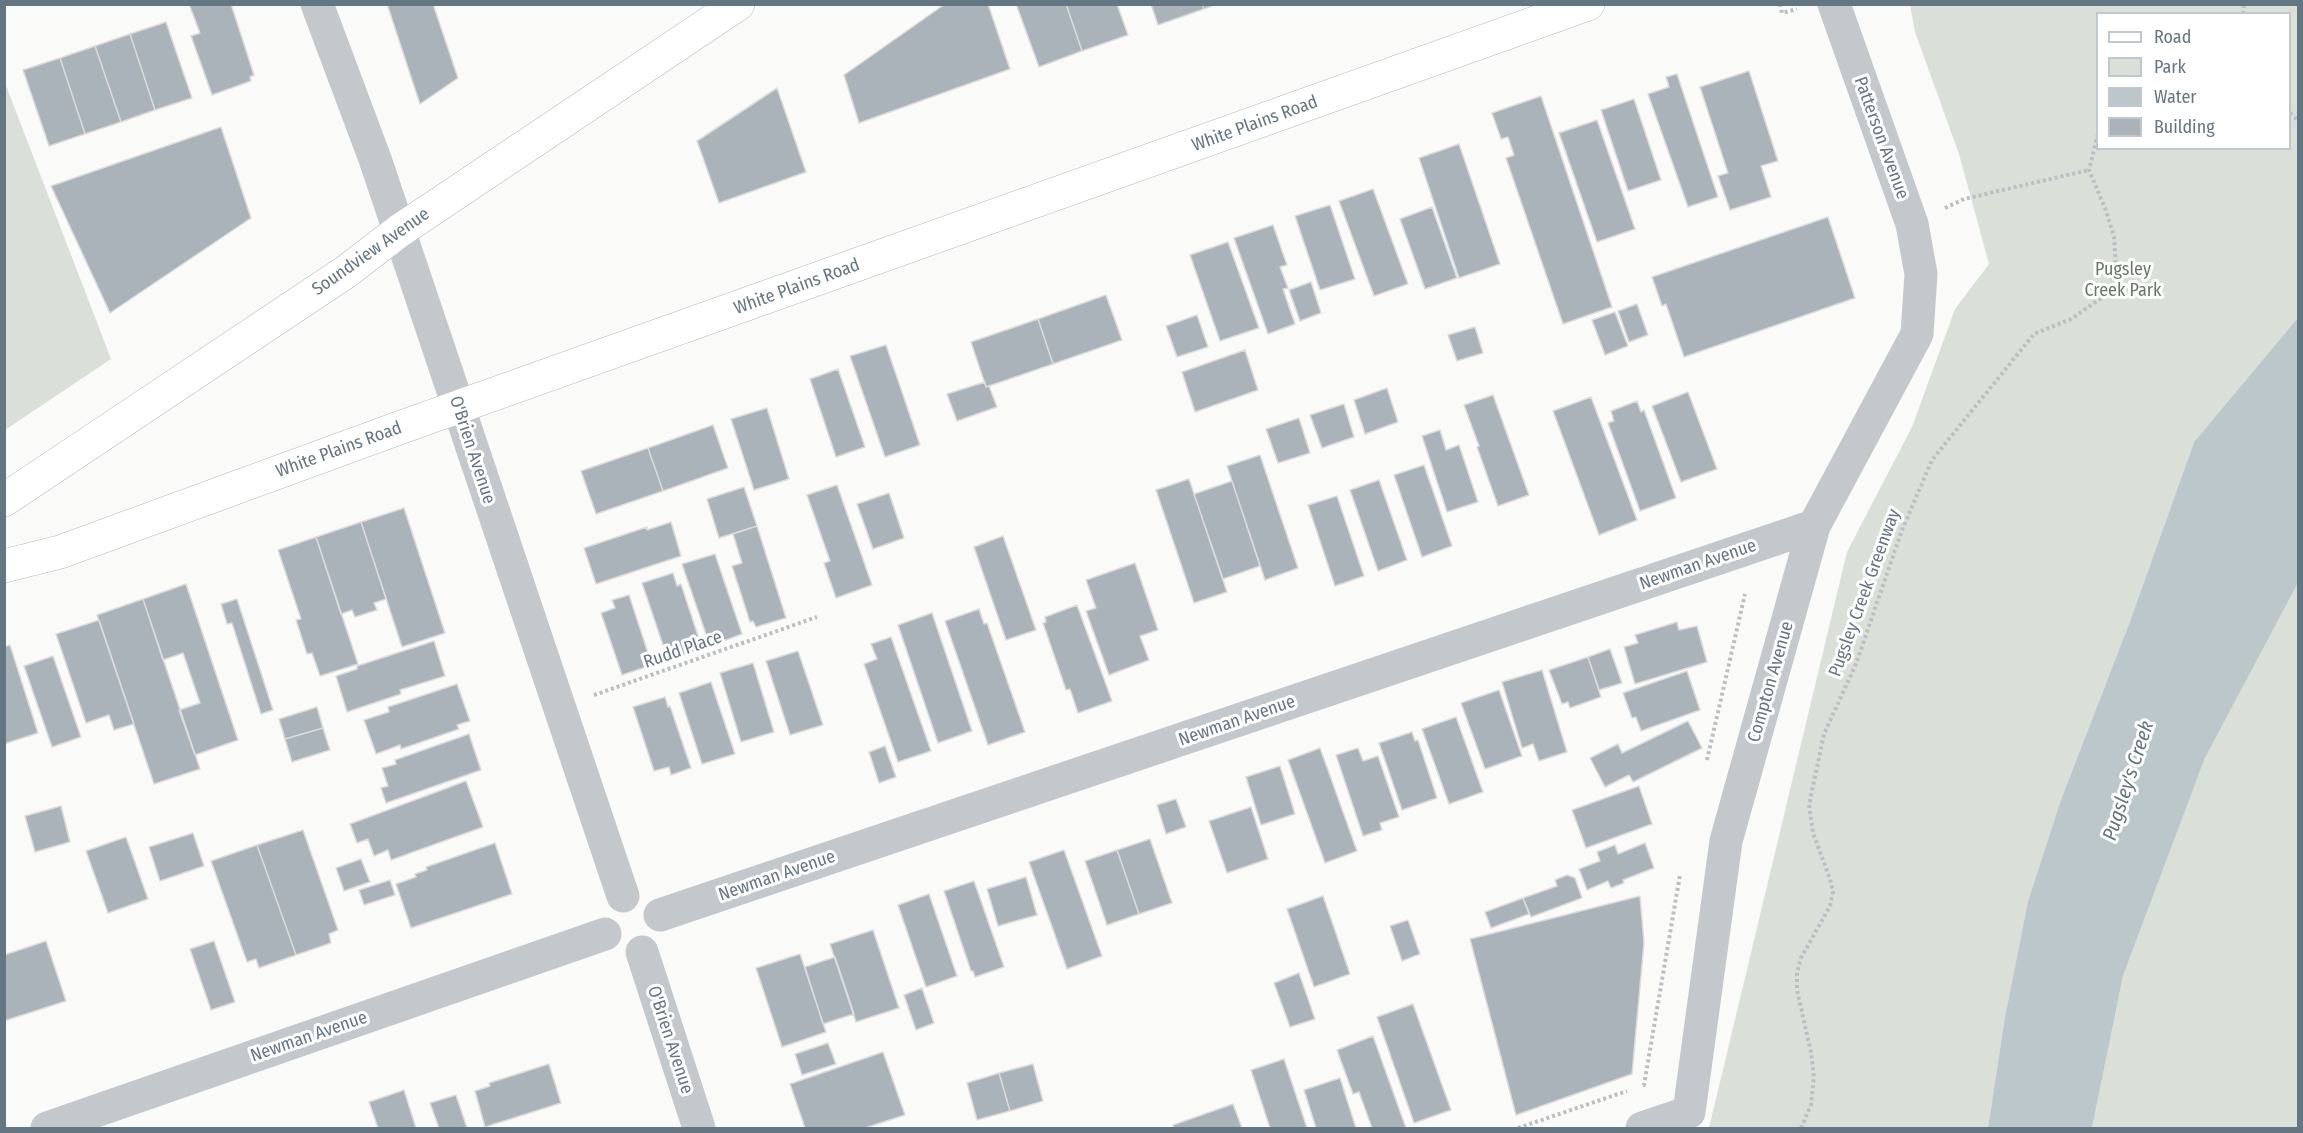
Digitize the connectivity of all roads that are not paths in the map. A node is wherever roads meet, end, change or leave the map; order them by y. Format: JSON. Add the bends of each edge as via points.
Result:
{"nodes":[{"id":1,"x":317,"y":4,"type":"edge"},
{"id":2,"x":738,"y":4,"type":"edge"},
{"id":3,"x":1588,"y":4,"type":"edge"},
{"id":4,"x":1834,"y":4,"type":"edge"},
{"id":5,"x":399,"y":231,"type":"junction"},
{"id":6,"x":1921,"y":274,"type":"joint"},
{"id":7,"x":458,"y":408,"type":"junction"},
{"id":8,"x":4,"y":500,"type":"edge"},
{"id":9,"x":1814,"y":526,"type":"junction"},
{"id":10,"x":4,"y":566,"type":"edge"},
{"id":11,"x":623,"y":896,"type":"junction"},
{"id":12,"x":660,"y":915,"type":"junction"},
{"id":13,"x":605,"y":934,"type":"junction"},
{"id":14,"x":642,"y":952,"type":"junction"},
{"id":15,"x":46,"y":1128,"type":"edge"},
{"id":16,"x":699,"y":1128,"type":"edge"},
{"id":17,"x":1642,"y":1128,"type":"edge"}],
"edges":[{"from":1,"to":5,"type":"street","name":"O'Brien Avenue"},
{"from":2,"to":5,"type":"main road","name":"Soundview Avenue"},
{"from":3,"to":7,"type":"main road","name":"White Plains Road"},
{"from":4,"to":6,"type":"street","name":"Patterson Avenue","via":[[1912,224]]},
{"from":5,"to":7,"type":"street","name":"O'Brien Avenue"},
{"from":5,"to":8,"type":"main road","name":"Soundview Avenue","via":[[347,271]]},
{"from":6,"to":9,"type":"street","name":"Compton Avenue","via":[[1917,334]]},
{"from":7,"to":10,"type":"main road","name":"White Plains Road","via":[[60,552]]},
{"from":7,"to":11,"type":"street","name":"O'Brien Avenue"},
{"from":9,"to":12,"type":"street","name":"Newman Avenue"},
{"from":9,"to":17,"type":"street","name":"Compton Avenue","via":[[1726,841],[1689,1112]]},
{"from":11,"to":12,"type":"street","via":[[641,896],[656,906]]},
{"from":11,"to":13,"type":"street","via":[[604,916]]},
{"from":12,"to":14,"type":"street","via":[[660,933],[650,948]]},
{"from":13,"to":14,"type":"street","via":[[616,948],[633,954]]},
{"from":13,"to":15,"type":"street","name":"Newman Avenue"},
{"from":14,"to":16,"type":"street","name":"O'Brien Avenue"}]}
